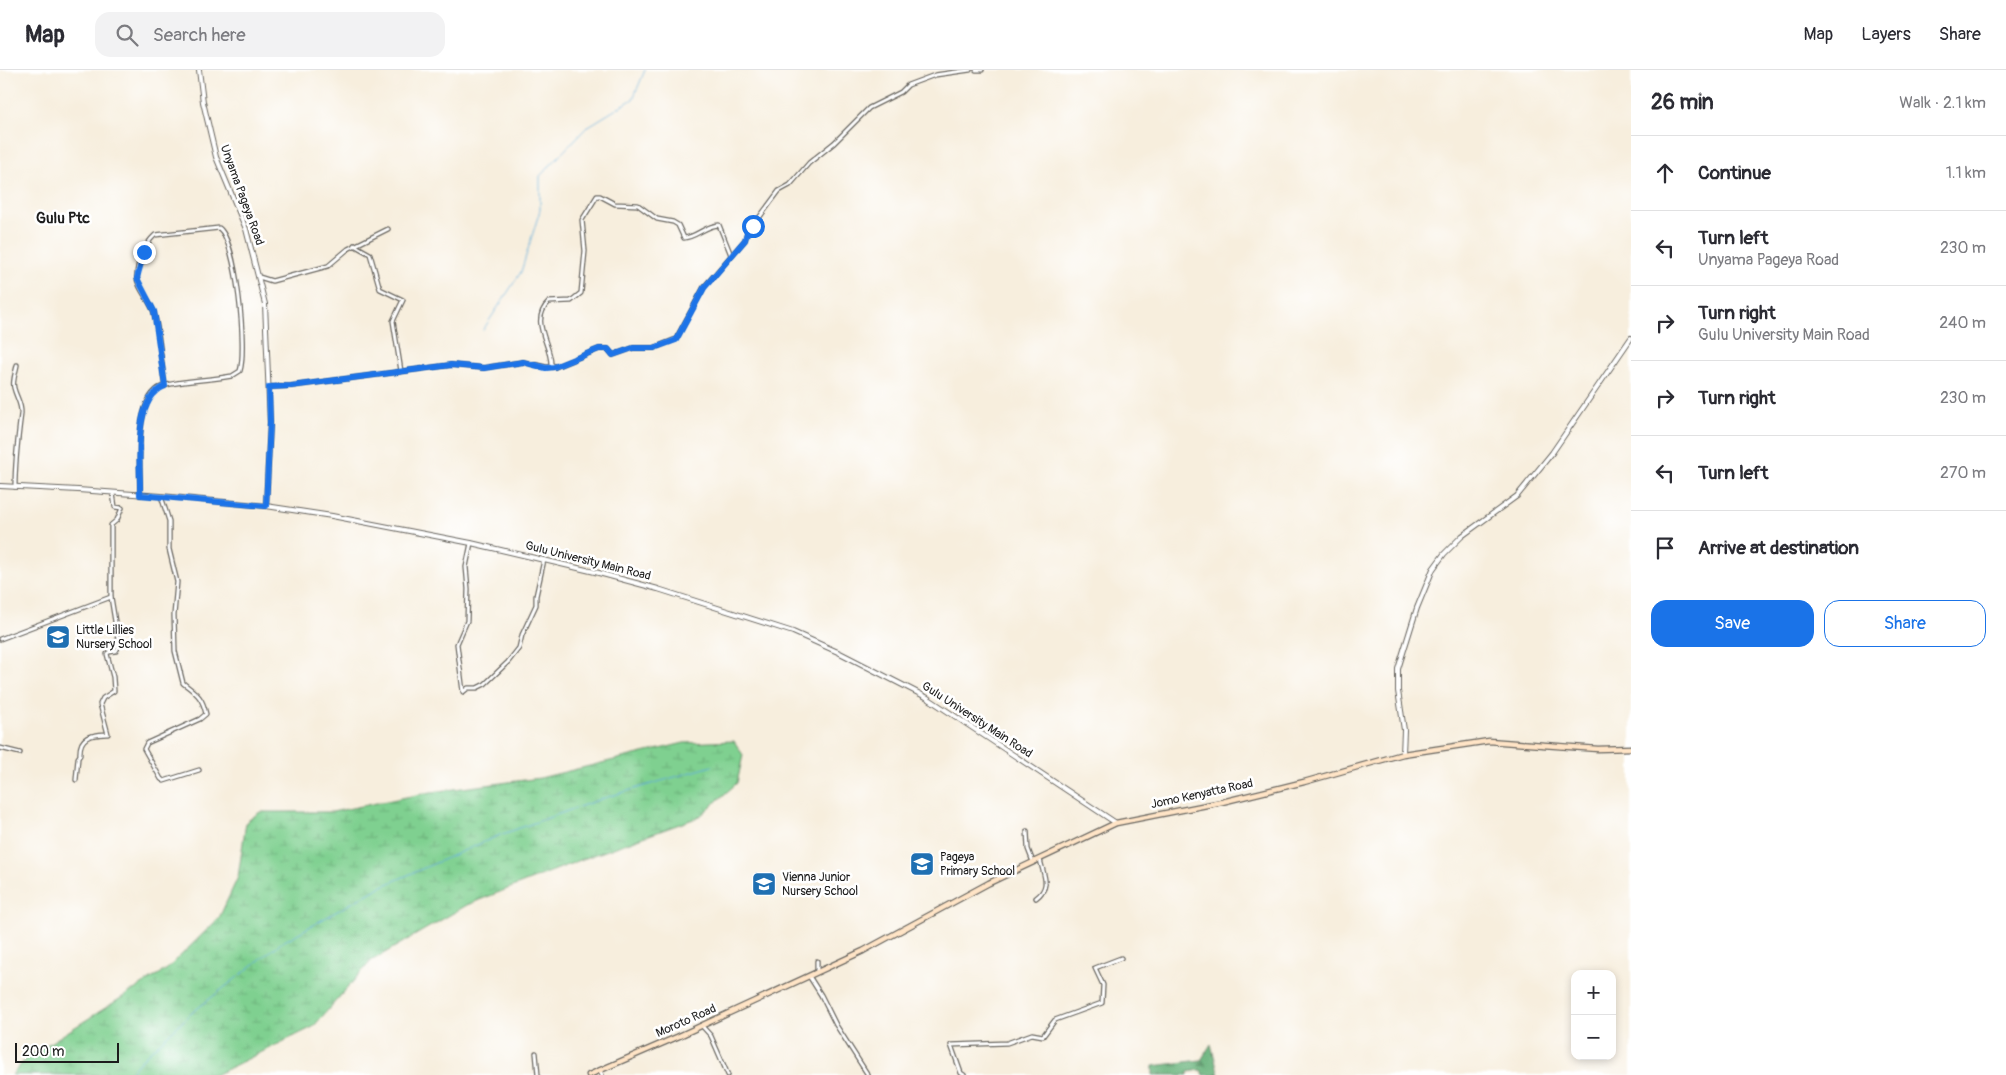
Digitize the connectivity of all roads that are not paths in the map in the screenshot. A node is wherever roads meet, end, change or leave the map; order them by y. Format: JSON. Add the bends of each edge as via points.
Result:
{"nodes":[{"id":1,"x":199,"y":70,"type":"edge"},
{"id":2,"x":970,"y":70,"type":"edge"},
{"id":3,"x":976,"y":70,"type":"edge"},
{"id":4,"x":982,"y":70,"type":"edge"},
{"id":5,"x":388,"y":229,"type":"dead end"},
{"id":6,"x":354,"y":245,"type":"junction"},
{"id":7,"x":731,"y":255,"type":"junction"},
{"id":8,"x":259,"y":277,"type":"junction"},
{"id":9,"x":1631,"y":338,"type":"edge"},
{"id":10,"x":18,"y":365,"type":"dead end"},
{"id":11,"x":554,"y":367,"type":"junction"},
{"id":12,"x":401,"y":371,"type":"junction"},
{"id":13,"x":165,"y":386,"type":"junction"},
{"id":14,"x":269,"y":387,"type":"junction"},
{"id":15,"x":0,"y":486,"type":"edge"},
{"id":16,"x":15,"y":488,"type":"junction"},
{"id":17,"x":113,"y":492,"type":"junction"},
{"id":18,"x":140,"y":495,"type":"junction"},
{"id":19,"x":161,"y":496,"type":"junction"},
{"id":20,"x":266,"y":506,"type":"junction"},
{"id":21,"x":471,"y":543,"type":"junction"},
{"id":22,"x":544,"y":560,"type":"junction"},
{"id":23,"x":111,"y":597,"type":"junction"},
{"id":24,"x":0,"y":639,"type":"edge"},
{"id":25,"x":0,"y":748,"type":"edge"},
{"id":26,"x":1631,"y":748,"type":"edge"},
{"id":27,"x":20,"y":752,"type":"dead end"},
{"id":28,"x":1403,"y":754,"type":"junction"},
{"id":29,"x":199,"y":770,"type":"dead end"},
{"id":30,"x":76,"y":780,"type":"dead end"},
{"id":31,"x":1116,"y":823,"type":"junction"},
{"id":32,"x":1027,"y":831,"type":"dead end"},
{"id":33,"x":1040,"y":859,"type":"junction"},
{"id":34,"x":1033,"y":862,"type":"junction"},
{"id":35,"x":1036,"y":898,"type":"dead end"},
{"id":36,"x":1121,"y":958,"type":"dead end"},
{"id":37,"x":816,"y":961,"type":"dead end"},
{"id":38,"x":817,"y":972,"type":"junction"},
{"id":39,"x":809,"y":976,"type":"junction"},
{"id":40,"x":702,"y":1026,"type":"junction"},
{"id":41,"x":536,"y":1053,"type":"dead end"},
{"id":42,"x":601,"y":1073,"type":"edge"},
{"id":43,"x":538,"y":1075,"type":"edge"},
{"id":44,"x":589,"y":1075,"type":"edge"},
{"id":45,"x":728,"y":1075,"type":"edge"},
{"id":46,"x":868,"y":1075,"type":"edge"},
{"id":47,"x":964,"y":1075,"type":"edge"}],
"edges":[{"from":1,"to":8,"type":"street","name":"Unyama Pageya Road","via":[[216,157],[246,229]]},
{"from":2,"to":7,"type":"street","via":[[935,75],[908,85],[902,92],[869,108],[790,185],[779,191]]},
{"from":3,"to":4,"type":"street"},
{"from":5,"to":6,"type":"street"},
{"from":6,"to":8,"type":"street","via":[[322,268],[272,281]]},
{"from":6,"to":12,"type":"street","via":[[370,254],[380,289],[403,300],[393,321]]},
{"from":7,"to":11,"type":"street","via":[[704,288],[676,340],[654,348],[633,348],[613,355],[608,349],[599,349]]},
{"from":7,"to":11,"type":"street","via":[[719,225],[684,238],[678,225],[657,219],[638,205],[614,204],[597,196],[582,220],[585,251],[581,293],[571,301],[549,302],[544,308],[541,332]]},
{"from":8,"to":14,"type":"street","name":"Unyama Pageya Road","via":[[265,304]]},
{"from":9,"to":28,"type":"street","via":[[1552,453],[1517,496],[1462,536],[1433,569],[1398,669]]},
{"from":10,"to":16,"type":"street","via":[[13,387],[21,414]]},
{"from":11,"to":12,"type":"street","via":[[523,362],[484,368],[451,365]]},
{"from":12,"to":14,"type":"street"},
{"from":13,"to":13,"type":"street","via":[[225,378],[240,371],[238,286],[227,242],[219,228],[155,235],[139,265],[138,281],[155,316]]},
{"from":13,"to":18,"type":"street","via":[[154,393],[141,424]]},
{"from":14,"to":20,"type":"street","name":"Unyama Pageya Road"},
{"from":15,"to":16,"type":"street","name":"Gulu University Main Road"},
{"from":16,"to":17,"type":"street","name":"Gulu University Main Road"},
{"from":17,"to":18,"type":"street","name":"Gulu University Main Road"},
{"from":17,"to":23,"type":"street","via":[[115,507],[122,508],[117,520],[111,524]]},
{"from":18,"to":19,"type":"street","name":"Gulu University Main Road"},
{"from":19,"to":20,"type":"street","name":"Gulu University Main Road"},
{"from":19,"to":29,"type":"street","via":[[169,521],[169,549],[177,582],[175,650],[183,683],[198,693],[206,714],[147,743],[144,749],[164,781]]},
{"from":20,"to":21,"type":"street","name":"Gulu University Main Road"},
{"from":21,"to":22,"type":"street","name":"Gulu University Main Road"},
{"from":21,"to":22,"type":"street","via":[[466,567],[467,621],[457,644],[463,692],[485,684],[519,648],[536,605]]},
{"from":22,"to":31,"type":"street","name":"Gulu University Main Road","via":[[624,579],[721,608],[793,632],[828,648],[926,697]]},
{"from":23,"to":24,"type":"street"},
{"from":23,"to":30,"type":"street","via":[[119,646],[107,654],[114,677],[114,691],[100,704],[108,734],[92,735],[80,746]]},
{"from":25,"to":27,"type":"street"},
{"from":26,"to":28,"type":"main road","name":"Jomo Kenyatta Road","via":[[1489,741]]},
{"from":28,"to":31,"type":"main road","name":"Jomo Kenyatta Road","via":[[1222,802]]},
{"from":31,"to":33,"type":"main road","name":"Jomo Kenyatta Road"},
{"from":32,"to":34,"type":"street"},
{"from":33,"to":34,"type":"main road","name":"Jomo Kenyatta Road"},
{"from":33,"to":35,"type":"street","via":[[1046,882],[1044,892]]},
{"from":34,"to":38,"type":"main road","name":"Jomo Kenyatta Road"},
{"from":36,"to":47,"type":"street","via":[[1095,968],[1103,984],[1102,1003],[1055,1020],[1044,1036],[1032,1034],[1008,1042],[951,1045]]},
{"from":37,"to":38,"type":"street"},
{"from":38,"to":39,"type":"main road","name":"Jomo Kenyatta Road"},
{"from":39,"to":40,"type":"main road","name":"Moroto Road"},
{"from":39,"to":46,"type":"street"},
{"from":40,"to":42,"type":"main road","name":"Moroto Road"},
{"from":40,"to":45,"type":"street"},
{"from":41,"to":43,"type":"street"},
{"from":42,"to":44,"type":"main road","name":"Moroto Road"}]}
